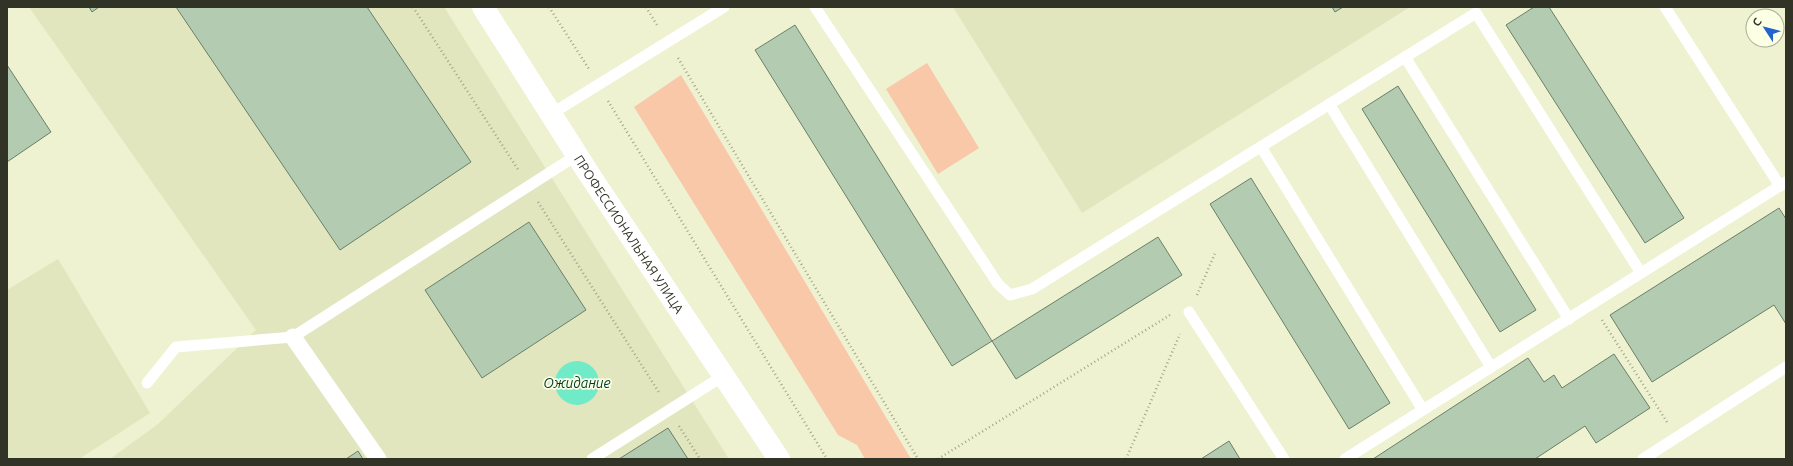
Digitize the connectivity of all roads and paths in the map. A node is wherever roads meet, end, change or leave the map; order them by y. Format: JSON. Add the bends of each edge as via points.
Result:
{"nodes":[{"id":1,"x":413,"y":7,"type":"edge"},
{"id":2,"x":483,"y":7,"type":"edge"},
{"id":3,"x":549,"y":7,"type":"edge"},
{"id":4,"x":724,"y":7,"type":"edge"},
{"id":5,"x":815,"y":7,"type":"edge"},
{"id":6,"x":1665,"y":7,"type":"edge"},
{"id":7,"x":668,"y":42,"type":"junction"},
{"id":8,"x":1405,"y":57,"type":"junction"},
{"id":9,"x":599,"y":84,"type":"junction"},
{"id":10,"x":1329,"y":104,"type":"junction"},
{"id":11,"x":551,"y":114,"type":"junction"},
{"id":12,"x":1261,"y":147,"type":"junction"},
{"id":13,"x":577,"y":155,"type":"junction"},
{"id":14,"x":1783,"y":184,"type":"edge"},
{"id":15,"x":528,"y":186,"type":"junction"},
{"id":16,"x":1216,"y":251,"type":"dead end"},
{"id":17,"x":1641,"y":273,"type":"junction"},
{"id":18,"x":1592,"y":304,"type":"junction"},
{"id":19,"x":1189,"y":312,"type":"junction"},
{"id":20,"x":1174,"y":313,"type":"dead end"},
{"id":21,"x":1569,"y":318,"type":"junction"},
{"id":22,"x":293,"y":337,"type":"junction"},
{"id":23,"x":1491,"y":367,"type":"junction"},
{"id":24,"x":1786,"y":367,"type":"edge"},
{"id":25,"x":723,"y":376,"type":"junction"},
{"id":26,"x":147,"y":383,"type":"dead end"},
{"id":27,"x":669,"y":410,"type":"junction"},
{"id":28,"x":1423,"y":410,"type":"junction"},
{"id":29,"x":1677,"y":437,"type":"junction"},
{"id":30,"x":378,"y":459,"type":"edge"},
{"id":31,"x":592,"y":459,"type":"edge"},
{"id":32,"x":700,"y":459,"type":"edge"},
{"id":33,"x":778,"y":459,"type":"edge"},
{"id":34,"x":827,"y":459,"type":"edge"},
{"id":35,"x":918,"y":459,"type":"edge"},
{"id":36,"x":938,"y":459,"type":"edge"},
{"id":37,"x":1126,"y":459,"type":"edge"},
{"id":38,"x":1284,"y":459,"type":"edge"},
{"id":39,"x":1345,"y":459,"type":"edge"},
{"id":40,"x":1643,"y":459,"type":"edge"}],
"edges":[{"from":1,"to":15,"type":"path"},
{"from":2,"to":11,"type":"main road","name":"ПРОФЕССИОНАЛЬНАЯ УЛИЦА"},
{"from":3,"to":9,"type":"path"},
{"from":4,"to":7,"type":"lane"},
{"from":5,"to":12,"type":"lane","via":[[998,284],[1010,295],[1032,289]]},
{"from":6,"to":14,"type":"lane"},
{"from":7,"to":9,"type":"lane"},
{"from":7,"to":35,"type":"path"},
{"from":8,"to":10,"type":"lane"},
{"from":8,"to":17,"type":"lane","via":[[1476,13]]},
{"from":8,"to":21,"type":"lane"},
{"from":9,"to":11,"type":"lane"},
{"from":9,"to":34,"type":"path"},
{"from":10,"to":12,"type":"lane"},
{"from":10,"to":23,"type":"lane"},
{"from":11,"to":13,"type":"main road","name":"ПРОФЕССИОНАЛЬНАЯ УЛИЦА"},
{"from":12,"to":28,"type":"lane"},
{"from":13,"to":15,"type":"lane"},
{"from":13,"to":25,"type":"main road","name":"ПРОФЕССИОНАЛЬНАЯ УЛИЦА"},
{"from":14,"to":17,"type":"lane"},
{"from":15,"to":22,"type":"lane"},
{"from":15,"to":27,"type":"path"},
{"from":16,"to":19,"type":"path"},
{"from":17,"to":18,"type":"lane"},
{"from":18,"to":21,"type":"lane"},
{"from":18,"to":29,"type":"path"},
{"from":19,"to":37,"type":"path"},
{"from":19,"to":38,"type":"lane"},
{"from":20,"to":36,"type":"path"},
{"from":21,"to":23,"type":"lane"},
{"from":22,"to":26,"type":"lane","via":[[176,347]]},
{"from":22,"to":30,"type":"street"},
{"from":23,"to":28,"type":"lane"},
{"from":24,"to":29,"type":"lane"},
{"from":25,"to":27,"type":"lane"},
{"from":25,"to":33,"type":"main road","name":"ПРОФЕССИОНАЛЬНАЯ УЛИЦА"},
{"from":27,"to":31,"type":"lane"},
{"from":27,"to":32,"type":"path"},
{"from":28,"to":39,"type":"lane"},
{"from":29,"to":40,"type":"lane"}]}
